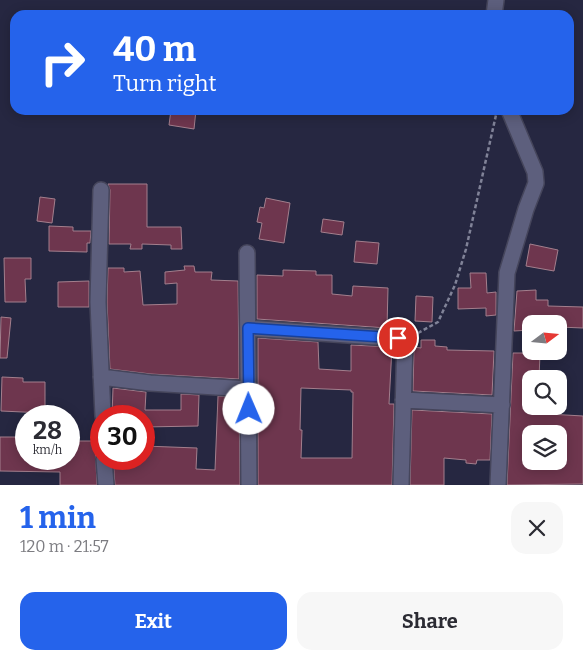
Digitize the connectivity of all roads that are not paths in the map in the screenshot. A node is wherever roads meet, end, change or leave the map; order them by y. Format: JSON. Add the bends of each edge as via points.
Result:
{"nodes":[{"id":1,"x":511,"y":115,"type":"edge"},
{"id":2,"x":101,"y":190,"type":"dead end"},
{"id":3,"x":247,"y":253,"type":"dead end"},
{"id":4,"x":248,"y":328,"type":"junction"},
{"id":5,"x":101,"y":377,"type":"junction"},
{"id":6,"x":249,"y":390,"type":"junction"},
{"id":7,"x":403,"y":400,"type":"junction"},
{"id":8,"x":102,"y":405,"type":"edge"},
{"id":9,"x":502,"y":405,"type":"junction"},
{"id":10,"x":105,"y":470,"type":"edge"},
{"id":11,"x":106,"y":485,"type":"edge"},
{"id":12,"x":250,"y":485,"type":"edge"},
{"id":13,"x":401,"y":485,"type":"edge"},
{"id":14,"x":498,"y":485,"type":"edge"}],
"edges":[{"from":1,"to":9,"type":"street","via":[[535,172],[536,183],[506,273]]},
{"from":2,"to":5,"type":"street","via":[[98,302]]},
{"from":3,"to":4,"type":"street"},
{"from":4,"to":6,"type":"street"},
{"from":4,"to":7,"type":"street","via":[[405,339]]},
{"from":5,"to":6,"type":"street"},
{"from":5,"to":8,"type":"street"},
{"from":6,"to":12,"type":"street"},
{"from":7,"to":9,"type":"street"},
{"from":7,"to":13,"type":"street"},
{"from":9,"to":14,"type":"street"},
{"from":10,"to":11,"type":"street"}]}
